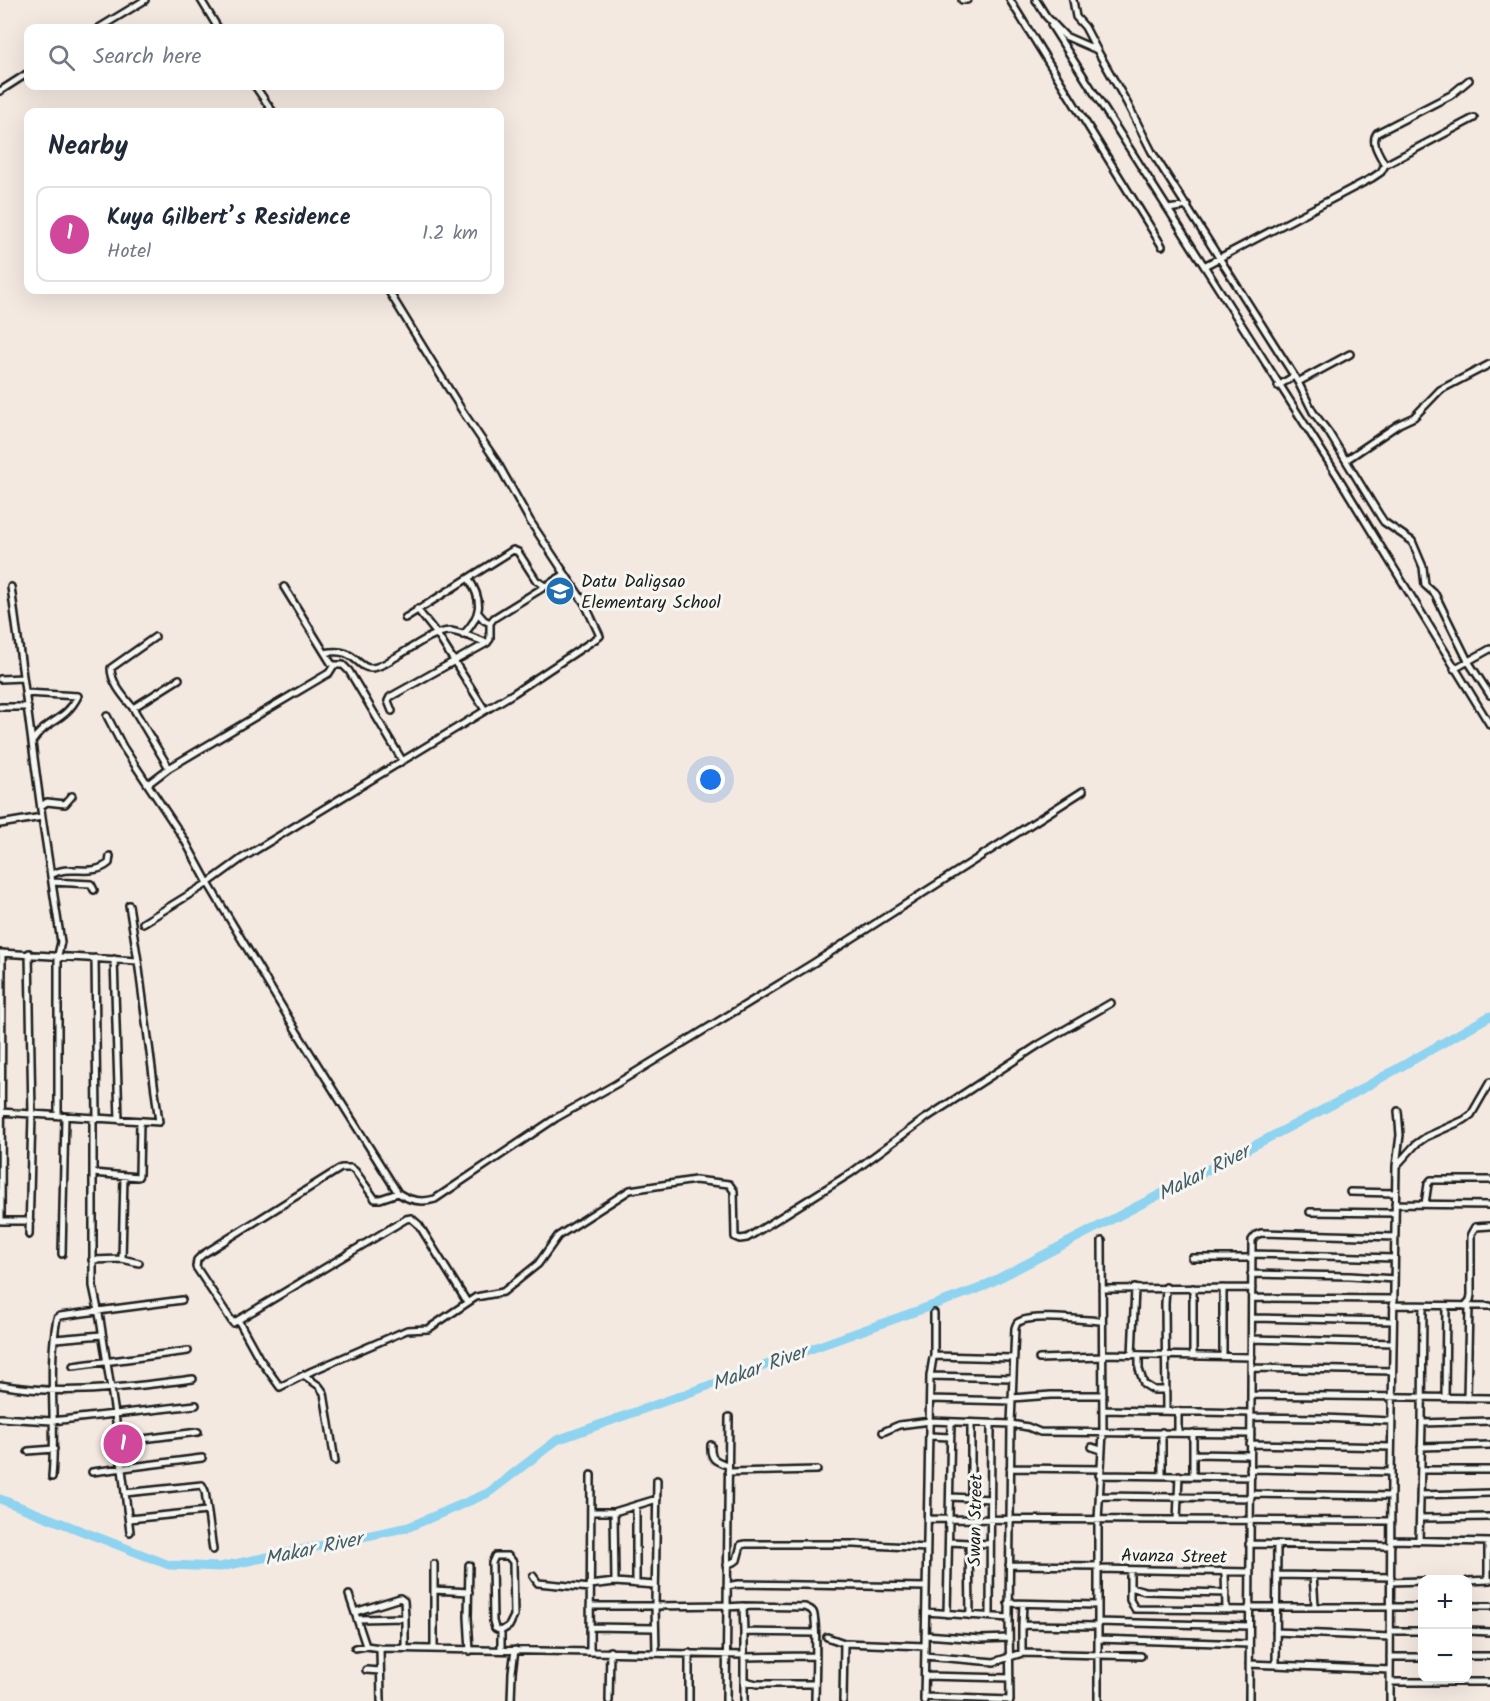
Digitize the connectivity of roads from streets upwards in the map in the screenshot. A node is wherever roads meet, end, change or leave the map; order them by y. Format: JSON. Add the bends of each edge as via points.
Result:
{"nodes":[{"id":1,"x":145,"y":0,"type":"edge"},
{"id":2,"x":201,"y":0,"type":"edge"},
{"id":3,"x":962,"y":0,"type":"edge"},
{"id":4,"x":967,"y":0,"type":"edge"},
{"id":5,"x":1010,"y":0,"type":"edge"},
{"id":6,"x":1036,"y":0,"type":"edge"},
{"id":7,"x":1073,"y":0,"type":"edge"},
{"id":8,"x":1046,"y":16,"type":"junction"},
{"id":9,"x":106,"y":24,"type":"edge"},
{"id":10,"x":216,"y":24,"type":"edge"},
{"id":11,"x":1097,"y":51,"type":"junction"},
{"id":12,"x":24,"y":76,"type":"edge"},
{"id":13,"x":1469,"y":80,"type":"dead end"},
{"id":14,"x":258,"y":90,"type":"edge"},
{"id":15,"x":0,"y":91,"type":"edge"},
{"id":16,"x":270,"y":108,"type":"edge"},
{"id":17,"x":1474,"y":118,"type":"dead end"},
{"id":18,"x":1384,"y":165,"type":"junction"},
{"id":19,"x":1188,"y":206,"type":"junction"},
{"id":20,"x":1168,"y":209,"type":"junction"},
{"id":21,"x":1162,"y":246,"type":"dead end"},
{"id":22,"x":1220,"y":257,"type":"junction"},
{"id":23,"x":1204,"y":266,"type":"junction"},
{"id":24,"x":390,"y":294,"type":"edge"},
{"id":25,"x":1350,"y":354,"type":"dead end"},
{"id":26,"x":1490,"y":364,"type":"edge"},
{"id":27,"x":1294,"y":376,"type":"junction"},
{"id":28,"x":1298,"y":382,"type":"junction"},
{"id":29,"x":1278,"y":386,"type":"junction"},
{"id":30,"x":1346,"y":460,"type":"junction"},
{"id":31,"x":565,"y":574,"type":"junction"},
{"id":32,"x":469,"y":579,"type":"junction"},
{"id":33,"x":545,"y":586,"type":"junction"},
{"id":34,"x":11,"y":587,"type":"dead end"},
{"id":35,"x":284,"y":587,"type":"dead end"},
{"id":36,"x":417,"y":609,"type":"junction"},
{"id":37,"x":478,"y":613,"type":"junction"},
{"id":38,"x":405,"y":618,"type":"dead end"},
{"id":39,"x":490,"y":623,"type":"junction"},
{"id":40,"x":437,"y":633,"type":"junction"},
{"id":41,"x":463,"y":635,"type":"junction"},
{"id":42,"x":155,"y":637,"type":"dead end"},
{"id":43,"x":487,"y":643,"type":"junction"},
{"id":44,"x":1490,"y":649,"type":"edge"},
{"id":45,"x":325,"y":653,"type":"junction"},
{"id":46,"x":1468,"y":661,"type":"junction"},
{"id":47,"x":455,"y":662,"type":"junction"},
{"id":48,"x":334,"y":665,"type":"junction"},
{"id":49,"x":1454,"y":669,"type":"junction"},
{"id":50,"x":23,"y":678,"type":"junction"},
{"id":51,"x":0,"y":679,"type":"edge"},
{"id":52,"x":179,"y":679,"type":"dead end"},
{"id":53,"x":26,"y":693,"type":"junction"},
{"id":54,"x":1490,"y":695,"type":"edge"},
{"id":55,"x":0,"y":707,"type":"edge"},
{"id":56,"x":28,"y":707,"type":"junction"},
{"id":57,"x":133,"y":708,"type":"junction"},
{"id":58,"x":485,"y":710,"type":"junction"},
{"id":59,"x":392,"y":711,"type":"dead end"},
{"id":60,"x":106,"y":716,"type":"dead end"},
{"id":61,"x":1490,"y":725,"type":"edge"},
{"id":62,"x":33,"y":742,"type":"junction"},
{"id":63,"x":402,"y":760,"type":"junction"},
{"id":64,"x":169,"y":768,"type":"junction"},
{"id":65,"x":148,"y":784,"type":"junction"},
{"id":66,"x":1083,"y":791,"type":"dead end"},
{"id":67,"x":72,"y":796,"type":"dead end"},
{"id":68,"x":41,"y":806,"type":"junction"},
{"id":69,"x":42,"y":817,"type":"junction"},
{"id":70,"x":0,"y":824,"type":"edge"},
{"id":71,"x":110,"y":856,"type":"dead end"},
{"id":72,"x":51,"y":874,"type":"junction"},
{"id":73,"x":52,"y":882,"type":"junction"},
{"id":74,"x":208,"y":883,"type":"junction"},
{"id":75,"x":94,"y":890,"type":"dead end"},
{"id":76,"x":129,"y":905,"type":"dead end"},
{"id":77,"x":143,"y":923,"type":"dead end"},
{"id":78,"x":1,"y":953,"type":"edge"},
{"id":79,"x":29,"y":953,"type":"junction"},
{"id":80,"x":58,"y":955,"type":"junction"},
{"id":81,"x":95,"y":958,"type":"junction"},
{"id":82,"x":114,"y":959,"type":"junction"},
{"id":83,"x":138,"y":961,"type":"junction"},
{"id":84,"x":1111,"y":1004,"type":"dead end"},
{"id":85,"x":1490,"y":1082,"type":"edge"},
{"id":86,"x":1398,"y":1111,"type":"dead end"},
{"id":87,"x":1,"y":1112,"type":"edge"},
{"id":88,"x":32,"y":1114,"type":"junction"},
{"id":89,"x":62,"y":1116,"type":"junction"},
{"id":90,"x":95,"y":1118,"type":"junction"},
{"id":91,"x":119,"y":1120,"type":"junction"},
{"id":92,"x":140,"y":1121,"type":"junction"},
{"id":93,"x":1396,"y":1166,"type":"junction"},
{"id":94,"x":93,"y":1173,"type":"junction"},
{"id":95,"x":124,"y":1177,"type":"junction"},
{"id":96,"x":1490,"y":1180,"type":"edge"},
{"id":97,"x":1350,"y":1192,"type":"dead end"},
{"id":98,"x":398,"y":1193,"type":"junction"},
{"id":99,"x":1395,"y":1193,"type":"junction"},
{"id":100,"x":1395,"y":1204,"type":"junction"},
{"id":101,"x":1425,"y":1204,"type":"junction"},
{"id":102,"x":1490,"y":1205,"type":"edge"},
{"id":103,"x":1310,"y":1212,"type":"dead end"},
{"id":104,"x":1395,"y":1213,"type":"junction"},
{"id":105,"x":30,"y":1221,"type":"junction"},
{"id":106,"x":1490,"y":1226,"type":"edge"},
{"id":107,"x":29,"y":1236,"type":"dead end"},
{"id":108,"x":1395,"y":1237,"type":"junction"},
{"id":109,"x":1102,"y":1241,"type":"dead end"},
{"id":110,"x":62,"y":1254,"type":"dead end"},
{"id":111,"x":1252,"y":1256,"type":"junction"},
{"id":112,"x":1192,"y":1258,"type":"dead end"},
{"id":113,"x":1394,"y":1258,"type":"junction"},
{"id":114,"x":122,"y":1259,"type":"junction"},
{"id":115,"x":92,"y":1260,"type":"junction"},
{"id":116,"x":139,"y":1263,"type":"dead end"},
{"id":117,"x":1251,"y":1274,"type":"junction"},
{"id":118,"x":1394,"y":1279,"type":"junction"},
{"id":119,"x":1166,"y":1287,"type":"junction"},
{"id":120,"x":1135,"y":1288,"type":"junction"},
{"id":121,"x":1193,"y":1288,"type":"junction"},
{"id":122,"x":1223,"y":1288,"type":"junction"},
{"id":123,"x":1252,"y":1288,"type":"junction"},
{"id":124,"x":1102,"y":1289,"type":"junction"},
{"id":125,"x":1252,"y":1298,"type":"junction"},
{"id":126,"x":182,"y":1300,"type":"dead end"},
{"id":127,"x":467,"y":1302,"type":"junction"},
{"id":128,"x":1394,"y":1302,"type":"junction"},
{"id":129,"x":1422,"y":1306,"type":"junction"},
{"id":130,"x":1446,"y":1306,"type":"junction"},
{"id":131,"x":1467,"y":1306,"type":"junction"},
{"id":132,"x":1490,"y":1306,"type":"edge"},
{"id":133,"x":98,"y":1311,"type":"junction"},
{"id":134,"x":934,"y":1313,"type":"dead end"},
{"id":135,"x":1252,"y":1318,"type":"junction"},
{"id":136,"x":238,"y":1320,"type":"junction"},
{"id":137,"x":1393,"y":1321,"type":"junction"},
{"id":138,"x":1101,"y":1322,"type":"junction"},
{"id":139,"x":102,"y":1335,"type":"junction"},
{"id":140,"x":55,"y":1339,"type":"junction"},
{"id":141,"x":1252,"y":1339,"type":"junction"},
{"id":142,"x":1393,"y":1343,"type":"junction"},
{"id":143,"x":188,"y":1351,"type":"dead end"},
{"id":144,"x":934,"y":1356,"type":"junction"},
{"id":145,"x":1103,"y":1356,"type":"junction"},
{"id":146,"x":1136,"y":1356,"type":"junction"},
{"id":147,"x":1165,"y":1356,"type":"junction"},
{"id":148,"x":1193,"y":1356,"type":"junction"},
{"id":149,"x":1223,"y":1356,"type":"junction"},
{"id":150,"x":1252,"y":1357,"type":"junction"},
{"id":151,"x":1012,"y":1358,"type":"junction"},
{"id":152,"x":1039,"y":1359,"type":"dead end"},
{"id":153,"x":107,"y":1362,"type":"junction"},
{"id":154,"x":74,"y":1366,"type":"dead end"},
{"id":155,"x":1252,"y":1368,"type":"junction"},
{"id":156,"x":1392,"y":1371,"type":"junction"},
{"id":157,"x":305,"y":1376,"type":"junction"},
{"id":158,"x":930,"y":1376,"type":"junction"},
{"id":159,"x":1012,"y":1378,"type":"junction"},
{"id":160,"x":192,"y":1379,"type":"dead end"},
{"id":161,"x":0,"y":1385,"type":"edge"},
{"id":162,"x":112,"y":1388,"type":"junction"},
{"id":163,"x":1490,"y":1389,"type":"edge"},
{"id":164,"x":1166,"y":1390,"type":"junction"},
{"id":165,"x":51,"y":1391,"type":"junction"},
{"id":166,"x":1103,"y":1395,"type":"junction"},
{"id":167,"x":1252,"y":1395,"type":"junction"},
{"id":168,"x":1392,"y":1396,"type":"junction"},
{"id":169,"x":1422,"y":1398,"type":"junction"},
{"id":170,"x":1445,"y":1398,"type":"junction"},
{"id":171,"x":1467,"y":1398,"type":"junction"},
{"id":172,"x":1490,"y":1398,"type":"edge"},
{"id":173,"x":930,"y":1399,"type":"junction"},
{"id":174,"x":1012,"y":1400,"type":"junction"},
{"id":175,"x":196,"y":1405,"type":"dead end"},
{"id":176,"x":1103,"y":1410,"type":"junction"},
{"id":177,"x":1166,"y":1411,"type":"junction"},
{"id":178,"x":1178,"y":1411,"type":"junction"},
{"id":179,"x":115,"y":1414,"type":"junction"},
{"id":180,"x":1251,"y":1415,"type":"junction"},
{"id":181,"x":729,"y":1417,"type":"dead end"},
{"id":182,"x":0,"y":1418,"type":"edge"},
{"id":183,"x":52,"y":1421,"type":"junction"},
{"id":184,"x":930,"y":1421,"type":"junction"},
{"id":185,"x":1391,"y":1421,"type":"junction"},
{"id":186,"x":1490,"y":1421,"type":"edge"},
{"id":187,"x":951,"y":1422,"type":"junction"},
{"id":188,"x":1422,"y":1423,"type":"junction"},
{"id":189,"x":971,"y":1424,"type":"junction"},
{"id":190,"x":1011,"y":1424,"type":"junction"},
{"id":191,"x":991,"y":1425,"type":"junction"},
{"id":192,"x":198,"y":1431,"type":"dead end"},
{"id":193,"x":1103,"y":1431,"type":"junction"},
{"id":194,"x":883,"y":1432,"type":"dead end"},
{"id":195,"x":1162,"y":1432,"type":"junction"},
{"id":196,"x":1178,"y":1432,"type":"junction"},
{"id":197,"x":1193,"y":1433,"type":"junction"},
{"id":198,"x":1251,"y":1434,"type":"junction"},
{"id":199,"x":930,"y":1436,"type":"junction"},
{"id":200,"x":950,"y":1437,"type":"junction"},
{"id":201,"x":119,"y":1442,"type":"junction"},
{"id":202,"x":1250,"y":1444,"type":"junction"},
{"id":203,"x":711,"y":1445,"type":"dead end"},
{"id":204,"x":1490,"y":1445,"type":"edge"},
{"id":205,"x":1092,"y":1447,"type":"dead end"},
{"id":206,"x":1391,"y":1447,"type":"junction"},
{"id":207,"x":1421,"y":1447,"type":"junction"},
{"id":208,"x":54,"y":1449,"type":"junction"},
{"id":209,"x":1101,"y":1450,"type":"junction"},
{"id":210,"x":28,"y":1451,"type":"dead end"},
{"id":211,"x":1194,"y":1454,"type":"junction"},
{"id":212,"x":1250,"y":1455,"type":"junction"},
{"id":213,"x":202,"y":1458,"type":"dead end"},
{"id":214,"x":335,"y":1461,"type":"dead end"},
{"id":215,"x":727,"y":1465,"type":"junction"},
{"id":216,"x":121,"y":1467,"type":"junction"},
{"id":217,"x":1010,"y":1468,"type":"junction"},
{"id":218,"x":1250,"y":1469,"type":"junction"},
{"id":219,"x":817,"y":1470,"type":"dead end"},
{"id":220,"x":1421,"y":1470,"type":"junction"},
{"id":221,"x":1490,"y":1470,"type":"edge"},
{"id":222,"x":92,"y":1472,"type":"dead end"},
{"id":223,"x":728,"y":1472,"type":"junction"},
{"id":224,"x":1100,"y":1472,"type":"junction"},
{"id":225,"x":1391,"y":1472,"type":"junction"},
{"id":226,"x":591,"y":1475,"type":"dead end"},
{"id":227,"x":1162,"y":1475,"type":"junction"},
{"id":228,"x":1179,"y":1475,"type":"junction"},
{"id":229,"x":1193,"y":1476,"type":"junction"},
{"id":230,"x":52,"y":1477,"type":"dead end"},
{"id":231,"x":1251,"y":1478,"type":"junction"},
{"id":232,"x":657,"y":1480,"type":"dead end"},
{"id":233,"x":125,"y":1493,"type":"junction"},
{"id":234,"x":1490,"y":1493,"type":"edge"},
{"id":235,"x":1420,"y":1495,"type":"junction"},
{"id":236,"x":1099,"y":1496,"type":"junction"},
{"id":237,"x":1177,"y":1496,"type":"junction"},
{"id":238,"x":1251,"y":1496,"type":"junction"},
{"id":239,"x":1391,"y":1496,"type":"junction"},
{"id":240,"x":950,"y":1497,"type":"junction"},
{"id":241,"x":971,"y":1497,"type":"junction"},
{"id":242,"x":991,"y":1498,"type":"junction"},
{"id":243,"x":657,"y":1499,"type":"junction"},
{"id":244,"x":636,"y":1505,"type":"junction"},
{"id":245,"x":207,"y":1511,"type":"junction"},
{"id":246,"x":591,"y":1512,"type":"junction"},
{"id":247,"x":614,"y":1512,"type":"junction"},
{"id":248,"x":1490,"y":1517,"type":"edge"},
{"id":249,"x":950,"y":1518,"type":"junction"},
{"id":250,"x":1420,"y":1518,"type":"junction"},
{"id":251,"x":129,"y":1519,"type":"junction"},
{"id":252,"x":928,"y":1519,"type":"junction"},
{"id":253,"x":990,"y":1519,"type":"junction"},
{"id":254,"x":1009,"y":1520,"type":"junction"},
{"id":255,"x":1098,"y":1520,"type":"junction"},
{"id":256,"x":1177,"y":1520,"type":"junction"},
{"id":257,"x":1251,"y":1520,"type":"junction"},
{"id":258,"x":1391,"y":1521,"type":"junction"},
{"id":259,"x":130,"y":1532,"type":"dead end"},
{"id":260,"x":729,"y":1538,"type":"junction"},
{"id":261,"x":1419,"y":1541,"type":"junction"},
{"id":262,"x":950,"y":1542,"type":"junction"},
{"id":263,"x":1489,"y":1542,"type":"edge"},
{"id":264,"x":1391,"y":1543,"type":"junction"},
{"id":265,"x":969,"y":1544,"type":"junction"},
{"id":266,"x":990,"y":1544,"type":"junction"},
{"id":267,"x":1249,"y":1544,"type":"junction"},
{"id":268,"x":1277,"y":1544,"type":"junction"},
{"id":269,"x":741,"y":1545,"type":"junction"},
{"id":270,"x":927,"y":1548,"type":"junction"},
{"id":271,"x":213,"y":1550,"type":"dead end"},
{"id":272,"x":434,"y":1564,"type":"dead end"},
{"id":273,"x":470,"y":1565,"type":"dead end"},
{"id":274,"x":727,"y":1565,"type":"junction"},
{"id":275,"x":1009,"y":1565,"type":"junction"},
{"id":276,"x":1098,"y":1568,"type":"junction"},
{"id":277,"x":1130,"y":1571,"type":"junction"},
{"id":278,"x":1225,"y":1572,"type":"junction"},
{"id":279,"x":1249,"y":1572,"type":"junction"},
{"id":280,"x":1278,"y":1575,"type":"junction"},
{"id":281,"x":1313,"y":1575,"type":"junction"},
{"id":282,"x":533,"y":1576,"type":"dead end"},
{"id":283,"x":1391,"y":1579,"type":"junction"},
{"id":284,"x":1418,"y":1581,"type":"edge"},
{"id":285,"x":1472,"y":1581,"type":"edge"},
{"id":286,"x":1489,"y":1581,"type":"edge"},
{"id":287,"x":615,"y":1582,"type":"junction"},
{"id":288,"x":636,"y":1584,"type":"junction"},
{"id":289,"x":656,"y":1585,"type":"junction"},
{"id":290,"x":590,"y":1586,"type":"junction"},
{"id":291,"x":727,"y":1586,"type":"junction"},
{"id":292,"x":926,"y":1587,"type":"junction"},
{"id":293,"x":1131,"y":1587,"type":"junction"},
{"id":294,"x":434,"y":1590,"type":"junction"},
{"id":295,"x":469,"y":1592,"type":"junction"},
{"id":296,"x":1226,"y":1593,"type":"junction"},
{"id":297,"x":349,"y":1595,"type":"dead end"},
{"id":298,"x":1008,"y":1603,"type":"junction"},
{"id":299,"x":1023,"y":1604,"type":"junction"},
{"id":300,"x":1098,"y":1605,"type":"junction"},
{"id":301,"x":1315,"y":1605,"type":"junction"},
{"id":302,"x":590,"y":1606,"type":"junction"},
{"id":303,"x":655,"y":1606,"type":"junction"},
{"id":304,"x":726,"y":1606,"type":"junction"},
{"id":305,"x":743,"y":1606,"type":"junction"},
{"id":306,"x":1277,"y":1606,"type":"junction"},
{"id":307,"x":1472,"y":1606,"type":"edge"},
{"id":308,"x":1490,"y":1606,"type":"edge"},
{"id":309,"x":1390,"y":1607,"type":"junction"},
{"id":310,"x":1418,"y":1607,"type":"edge"},
{"id":311,"x":1249,"y":1608,"type":"junction"},
{"id":312,"x":1226,"y":1609,"type":"junction"},
{"id":313,"x":355,"y":1612,"type":"junction"},
{"id":314,"x":926,"y":1612,"type":"junction"},
{"id":315,"x":947,"y":1614,"type":"junction"},
{"id":316,"x":970,"y":1616,"type":"junction"},
{"id":317,"x":990,"y":1616,"type":"junction"},
{"id":318,"x":405,"y":1618,"type":"junction"},
{"id":319,"x":1009,"y":1618,"type":"junction"},
{"id":320,"x":358,"y":1619,"type":"junction"},
{"id":321,"x":1098,"y":1624,"type":"junction"},
{"id":322,"x":1022,"y":1625,"type":"junction"},
{"id":323,"x":1249,"y":1626,"type":"junction"},
{"id":324,"x":590,"y":1627,"type":"junction"},
{"id":325,"x":655,"y":1628,"type":"junction"},
{"id":326,"x":501,"y":1631,"type":"junction"},
{"id":327,"x":1418,"y":1631,"type":"edge"},
{"id":328,"x":744,"y":1632,"type":"junction"},
{"id":329,"x":1276,"y":1632,"type":"junction"},
{"id":330,"x":1472,"y":1632,"type":"edge"},
{"id":331,"x":1490,"y":1632,"type":"edge"},
{"id":332,"x":815,"y":1633,"type":"junction"},
{"id":333,"x":1390,"y":1634,"type":"junction"},
{"id":334,"x":925,"y":1635,"type":"junction"},
{"id":335,"x":828,"y":1637,"type":"dead end"},
{"id":336,"x":1009,"y":1638,"type":"junction"},
{"id":337,"x":1098,"y":1639,"type":"junction"},
{"id":338,"x":844,"y":1643,"type":"junction"},
{"id":339,"x":1249,"y":1644,"type":"junction"},
{"id":340,"x":366,"y":1646,"type":"junction"},
{"id":341,"x":925,"y":1646,"type":"junction"},
{"id":342,"x":355,"y":1648,"type":"dead end"},
{"id":343,"x":380,"y":1648,"type":"junction"},
{"id":344,"x":405,"y":1648,"type":"junction"},
{"id":345,"x":435,"y":1649,"type":"junction"},
{"id":346,"x":501,"y":1650,"type":"junction"},
{"id":347,"x":515,"y":1650,"type":"junction"},
{"id":348,"x":470,"y":1651,"type":"junction"},
{"id":349,"x":590,"y":1651,"type":"junction"},
{"id":350,"x":610,"y":1652,"type":"junction"},
{"id":351,"x":656,"y":1652,"type":"junction"},
{"id":352,"x":689,"y":1653,"type":"junction"},
{"id":353,"x":725,"y":1653,"type":"junction"},
{"id":354,"x":1022,"y":1653,"type":"junction"},
{"id":355,"x":1099,"y":1654,"type":"junction"},
{"id":356,"x":1010,"y":1655,"type":"junction"},
{"id":357,"x":744,"y":1656,"type":"junction"},
{"id":358,"x":815,"y":1656,"type":"junction"},
{"id":359,"x":925,"y":1656,"type":"junction"},
{"id":360,"x":1141,"y":1656,"type":"dead end"},
{"id":361,"x":1472,"y":1656,"type":"edge"},
{"id":362,"x":1490,"y":1656,"type":"edge"},
{"id":363,"x":1390,"y":1657,"type":"junction"},
{"id":364,"x":1418,"y":1657,"type":"edge"},
{"id":365,"x":1249,"y":1664,"type":"junction"},
{"id":366,"x":1276,"y":1665,"type":"junction"},
{"id":367,"x":366,"y":1670,"type":"dead end"},
{"id":368,"x":380,"y":1671,"type":"junction"},
{"id":369,"x":1390,"y":1671,"type":"junction"},
{"id":370,"x":925,"y":1676,"type":"junction"},
{"id":371,"x":1010,"y":1678,"type":"junction"},
{"id":372,"x":745,"y":1681,"type":"junction"},
{"id":373,"x":1490,"y":1682,"type":"edge"},
{"id":374,"x":1390,"y":1683,"type":"junction"},
{"id":375,"x":815,"y":1684,"type":"junction"},
{"id":376,"x":924,"y":1699,"type":"edge"},
{"id":377,"x":1010,"y":1700,"type":"edge"},
{"id":378,"x":381,"y":1701,"type":"edge"},
{"id":379,"x":511,"y":1701,"type":"edge"},
{"id":380,"x":609,"y":1701,"type":"edge"},
{"id":381,"x":688,"y":1701,"type":"edge"},
{"id":382,"x":726,"y":1701,"type":"edge"},
{"id":383,"x":744,"y":1701,"type":"edge"},
{"id":384,"x":815,"y":1701,"type":"edge"},
{"id":385,"x":843,"y":1701,"type":"edge"},
{"id":386,"x":1098,"y":1701,"type":"edge"},
{"id":387,"x":1249,"y":1701,"type":"edge"},
{"id":388,"x":1390,"y":1701,"type":"edge"}],
"edges":[{"from":1,"to":9,"type":"street"},
{"from":2,"to":10,"type":"street"},
{"from":3,"to":4,"type":"street"},
{"from":5,"to":21,"type":"street"},
{"from":6,"to":8,"type":"street"},
{"from":7,"to":11,"type":"street","via":[[1076,17]]},
{"from":8,"to":11,"type":"street","via":[[1065,36]]},
{"from":8,"to":20,"type":"street"},
{"from":11,"to":19,"type":"street","via":[[1152,152]]},
{"from":12,"to":15,"type":"street"},
{"from":13,"to":18,"type":"street","via":[[1451,95],[1374,136]]},
{"from":14,"to":16,"type":"street"},
{"from":17,"to":18,"type":"street"},
{"from":18,"to":22,"type":"street","via":[[1372,178]]},
{"from":19,"to":20,"type":"street"},
{"from":19,"to":22,"type":"street"},
{"from":20,"to":23,"type":"street"},
{"from":22,"to":23,"type":"street"},
{"from":22,"to":27,"type":"street"},
{"from":23,"to":29,"type":"street"},
{"from":24,"to":31,"type":"street"},
{"from":25,"to":28,"type":"street"},
{"from":26,"to":30,"type":"street","via":[[1440,390],[1414,417]]},
{"from":27,"to":28,"type":"street"},
{"from":27,"to":29,"type":"street"},
{"from":28,"to":30,"type":"street"},
{"from":29,"to":49,"type":"street","via":[[1337,475]]},
{"from":30,"to":46,"type":"street","via":[[1384,522],[1412,541],[1423,567],[1424,582],[1435,594]]},
{"from":31,"to":33,"type":"street"},
{"from":31,"to":58,"type":"street","via":[[590,611],[600,636]]},
{"from":32,"to":33,"type":"street","via":[[514,550]]},
{"from":32,"to":36,"type":"street"},
{"from":32,"to":37,"type":"street","via":[[479,598]]},
{"from":33,"to":39,"type":"street"},
{"from":34,"to":50,"type":"street"},
{"from":35,"to":45,"type":"street"},
{"from":36,"to":38,"type":"street"},
{"from":36,"to":40,"type":"street"},
{"from":37,"to":39,"type":"street"},
{"from":37,"to":41,"type":"street"},
{"from":39,"to":43,"type":"street"},
{"from":40,"to":41,"type":"street","via":[[451,631]]},
{"from":40,"to":45,"type":"street","via":[[371,668],[342,651]]},
{"from":40,"to":47,"type":"street"},
{"from":41,"to":43,"type":"street"},
{"from":42,"to":57,"type":"street","via":[[111,668],[115,683]]},
{"from":43,"to":47,"type":"street"},
{"from":44,"to":46,"type":"street"},
{"from":45,"to":48,"type":"street"},
{"from":46,"to":49,"type":"street"},
{"from":46,"to":54,"type":"street"},
{"from":47,"to":58,"type":"street"},
{"from":47,"to":59,"type":"street","via":[[390,697]]},
{"from":48,"to":63,"type":"street","via":[[343,665],[349,671]]},
{"from":48,"to":64,"type":"street","via":[[329,673]]},
{"from":49,"to":61,"type":"street"},
{"from":50,"to":51,"type":"street"},
{"from":50,"to":53,"type":"street"},
{"from":52,"to":57,"type":"street"},
{"from":53,"to":56,"type":"street"},
{"from":53,"to":62,"type":"street","via":[[78,696],[66,714],[42,729]]},
{"from":55,"to":56,"type":"street"},
{"from":56,"to":62,"type":"street"},
{"from":57,"to":64,"type":"street"},
{"from":58,"to":63,"type":"street"},
{"from":60,"to":65,"type":"street"},
{"from":62,"to":68,"type":"street"},
{"from":63,"to":74,"type":"street"},
{"from":64,"to":65,"type":"street"},
{"from":65,"to":74,"type":"street"},
{"from":66,"to":98,"type":"street","via":[[812,964],[556,1118],[435,1198],[420,1202]]},
{"from":67,"to":68,"type":"street","via":[[64,804],[49,802]]},
{"from":68,"to":69,"type":"street"},
{"from":69,"to":70,"type":"street"},
{"from":69,"to":72,"type":"street"},
{"from":71,"to":72,"type":"street","via":[[109,863],[100,869],[62,869]]},
{"from":72,"to":73,"type":"street"},
{"from":73,"to":75,"type":"street","via":[[91,884]]},
{"from":73,"to":80,"type":"street","via":[[61,942]]},
{"from":74,"to":77,"type":"street"},
{"from":74,"to":98,"type":"street"},
{"from":76,"to":83,"type":"street"},
{"from":78,"to":79,"type":"street"},
{"from":78,"to":87,"type":"street"},
{"from":79,"to":80,"type":"street"},
{"from":79,"to":88,"type":"street"},
{"from":80,"to":81,"type":"street"},
{"from":80,"to":89,"type":"street"},
{"from":81,"to":82,"type":"street"},
{"from":81,"to":90,"type":"street"},
{"from":82,"to":83,"type":"street"},
{"from":82,"to":91,"type":"street"},
{"from":83,"to":92,"type":"street","via":[[159,1122]]},
{"from":84,"to":127,"type":"street","via":[[1040,1044],[923,1120],[851,1173],[747,1238],[735,1237],[734,1191],[729,1184],[695,1180],[630,1190],[558,1236],[538,1264],[503,1292]]},
{"from":85,"to":93,"type":"street","via":[[1471,1115],[1416,1144]]},
{"from":86,"to":93,"type":"street"},
{"from":87,"to":88,"type":"street"},
{"from":87,"to":105,"type":"street","via":[[1,1221]]},
{"from":88,"to":89,"type":"street"},
{"from":88,"to":105,"type":"street"},
{"from":89,"to":90,"type":"street"},
{"from":89,"to":110,"type":"street"},
{"from":90,"to":91,"type":"street"},
{"from":90,"to":94,"type":"street"},
{"from":91,"to":92,"type":"street"},
{"from":92,"to":95,"type":"street","via":[[140,1175]]},
{"from":93,"to":99,"type":"street"},
{"from":94,"to":95,"type":"street"},
{"from":94,"to":115,"type":"street"},
{"from":95,"to":114,"type":"street"},
{"from":96,"to":101,"type":"street","via":[[1431,1180]]},
{"from":97,"to":99,"type":"street"},
{"from":98,"to":136,"type":"street","via":[[375,1199],[355,1171],[341,1168],[198,1258],[199,1273],[232,1323]]},
{"from":99,"to":100,"type":"street"},
{"from":100,"to":101,"type":"street"},
{"from":100,"to":104,"type":"street"},
{"from":101,"to":102,"type":"street"},
{"from":103,"to":104,"type":"street"},
{"from":104,"to":108,"type":"street"},
{"from":105,"to":107,"type":"street"},
{"from":106,"to":131,"type":"street","via":[[1476,1227],[1472,1234],[1472,1294]]},
{"from":108,"to":111,"type":"street","via":[[1261,1233],[1253,1237]]},
{"from":108,"to":113,"type":"street"},
{"from":109,"to":124,"type":"street"},
{"from":111,"to":112,"type":"street"},
{"from":111,"to":113,"type":"street"},
{"from":111,"to":117,"type":"street"},
{"from":113,"to":118,"type":"street"},
{"from":114,"to":115,"type":"street"},
{"from":114,"to":116,"type":"street"},
{"from":115,"to":133,"type":"street"},
{"from":117,"to":118,"type":"street"},
{"from":117,"to":123,"type":"street"},
{"from":118,"to":128,"type":"street"},
{"from":119,"to":120,"type":"street"},
{"from":119,"to":121,"type":"street"},
{"from":119,"to":147,"type":"street"},
{"from":120,"to":124,"type":"street"},
{"from":120,"to":146,"type":"street"},
{"from":121,"to":122,"type":"street"},
{"from":121,"to":148,"type":"street"},
{"from":122,"to":123,"type":"street"},
{"from":122,"to":149,"type":"street"},
{"from":123,"to":125,"type":"street"},
{"from":124,"to":138,"type":"street"},
{"from":125,"to":128,"type":"street"},
{"from":125,"to":135,"type":"street"},
{"from":126,"to":133,"type":"street"},
{"from":127,"to":136,"type":"street","via":[[419,1225],[408,1218]]},
{"from":127,"to":157,"type":"street","via":[[428,1329],[407,1330]]},
{"from":128,"to":129,"type":"street"},
{"from":128,"to":137,"type":"street"},
{"from":129,"to":130,"type":"street"},
{"from":129,"to":169,"type":"street"},
{"from":130,"to":131,"type":"street"},
{"from":130,"to":170,"type":"street"},
{"from":131,"to":132,"type":"street"},
{"from":131,"to":171,"type":"street"},
{"from":133,"to":139,"type":"street"},
{"from":133,"to":140,"type":"street","via":[[58,1317]]},
{"from":134,"to":144,"type":"street"},
{"from":135,"to":137,"type":"street"},
{"from":135,"to":141,"type":"street"},
{"from":136,"to":157,"type":"street","via":[[280,1387]]},
{"from":137,"to":142,"type":"street"},
{"from":138,"to":145,"type":"street"},
{"from":138,"to":151,"type":"street","via":[[1022,1320],[1015,1328]]},
{"from":139,"to":140,"type":"street"},
{"from":139,"to":153,"type":"street"},
{"from":140,"to":165,"type":"street"},
{"from":141,"to":142,"type":"street"},
{"from":141,"to":150,"type":"street"},
{"from":142,"to":156,"type":"street"},
{"from":143,"to":153,"type":"street"},
{"from":144,"to":151,"type":"street"},
{"from":144,"to":158,"type":"street"},
{"from":145,"to":146,"type":"street"},
{"from":145,"to":152,"type":"street"},
{"from":145,"to":166,"type":"street"},
{"from":146,"to":147,"type":"street"},
{"from":146,"to":164,"type":"street","via":[[1144,1384],[1154,1390]]},
{"from":147,"to":148,"type":"street"},
{"from":147,"to":164,"type":"street"},
{"from":148,"to":149,"type":"street"},
{"from":149,"to":150,"type":"street"},
{"from":150,"to":155,"type":"street"},
{"from":151,"to":159,"type":"street"},
{"from":153,"to":154,"type":"street"},
{"from":153,"to":162,"type":"street"},
{"from":155,"to":156,"type":"street"},
{"from":155,"to":167,"type":"street"},
{"from":156,"to":168,"type":"street"},
{"from":157,"to":214,"type":"street","via":[[324,1392]]},
{"from":158,"to":159,"type":"street"},
{"from":158,"to":173,"type":"street"},
{"from":159,"to":174,"type":"street"},
{"from":160,"to":162,"type":"street"},
{"from":161,"to":165,"type":"street"},
{"from":162,"to":165,"type":"street"},
{"from":162,"to":179,"type":"street"},
{"from":163,"to":172,"type":"street"},
{"from":164,"to":177,"type":"street"},
{"from":165,"to":183,"type":"street"},
{"from":166,"to":174,"type":"street"},
{"from":166,"to":176,"type":"street"},
{"from":167,"to":168,"type":"street"},
{"from":167,"to":180,"type":"street"},
{"from":168,"to":169,"type":"street"},
{"from":168,"to":185,"type":"street"},
{"from":169,"to":170,"type":"street"},
{"from":169,"to":188,"type":"street"},
{"from":170,"to":171,"type":"street"},
{"from":171,"to":172,"type":"street"},
{"from":173,"to":174,"type":"street"},
{"from":173,"to":184,"type":"street"},
{"from":174,"to":190,"type":"street"},
{"from":175,"to":179,"type":"street"},
{"from":176,"to":177,"type":"street"},
{"from":176,"to":193,"type":"street"},
{"from":177,"to":178,"type":"street"},
{"from":178,"to":180,"type":"street"},
{"from":178,"to":196,"type":"street"},
{"from":179,"to":183,"type":"street"},
{"from":179,"to":201,"type":"street"},
{"from":180,"to":185,"type":"street"},
{"from":180,"to":198,"type":"street"},
{"from":181,"to":215,"type":"street"},
{"from":182,"to":183,"type":"street"},
{"from":183,"to":208,"type":"street"},
{"from":184,"to":187,"type":"street"},
{"from":184,"to":194,"type":"street","via":[[899,1425]]},
{"from":184,"to":199,"type":"street"},
{"from":185,"to":206,"type":"street"},
{"from":186,"to":188,"type":"street"},
{"from":187,"to":189,"type":"street"},
{"from":187,"to":200,"type":"street"},
{"from":188,"to":207,"type":"street"},
{"from":189,"to":191,"type":"street"},
{"from":189,"to":241,"type":"street"},
{"from":190,"to":191,"type":"street"},
{"from":190,"to":193,"type":"street","via":[[1040,1432]]},
{"from":190,"to":217,"type":"street"},
{"from":191,"to":242,"type":"street","name":"Swan Street"},
{"from":192,"to":201,"type":"street"},
{"from":193,"to":195,"type":"street"},
{"from":193,"to":209,"type":"street"},
{"from":195,"to":196,"type":"street"},
{"from":195,"to":227,"type":"street"},
{"from":196,"to":197,"type":"street"},
{"from":197,"to":198,"type":"street"},
{"from":197,"to":211,"type":"street"},
{"from":198,"to":202,"type":"street"},
{"from":199,"to":200,"type":"street"},
{"from":199,"to":252,"type":"street"},
{"from":200,"to":240,"type":"street"},
{"from":201,"to":216,"type":"street"},
{"from":202,"to":206,"type":"street"},
{"from":202,"to":212,"type":"street"},
{"from":203,"to":215,"type":"street","via":[[713,1459]]},
{"from":204,"to":207,"type":"street"},
{"from":205,"to":209,"type":"street"},
{"from":206,"to":225,"type":"street"},
{"from":207,"to":220,"type":"street"},
{"from":208,"to":210,"type":"street"},
{"from":208,"to":230,"type":"street"},
{"from":209,"to":224,"type":"street"},
{"from":211,"to":212,"type":"street"},
{"from":211,"to":229,"type":"street"},
{"from":212,"to":218,"type":"street"},
{"from":213,"to":216,"type":"street"},
{"from":215,"to":223,"type":"street"},
{"from":216,"to":222,"type":"street"},
{"from":216,"to":233,"type":"street"},
{"from":217,"to":224,"type":"street"},
{"from":217,"to":254,"type":"street"},
{"from":218,"to":225,"type":"street"},
{"from":218,"to":231,"type":"street"},
{"from":219,"to":223,"type":"street"},
{"from":220,"to":221,"type":"street"},
{"from":220,"to":235,"type":"street"},
{"from":223,"to":260,"type":"street"},
{"from":224,"to":227,"type":"street"},
{"from":224,"to":236,"type":"street"},
{"from":225,"to":239,"type":"street"},
{"from":226,"to":246,"type":"street"},
{"from":227,"to":228,"type":"street"},
{"from":228,"to":229,"type":"street"},
{"from":228,"to":237,"type":"street"},
{"from":229,"to":231,"type":"street"},
{"from":231,"to":238,"type":"street"},
{"from":232,"to":243,"type":"street"},
{"from":233,"to":245,"type":"street","via":[[201,1484]]},
{"from":233,"to":251,"type":"street"},
{"from":234,"to":235,"type":"street"},
{"from":235,"to":250,"type":"street"},
{"from":236,"to":237,"type":"street"},
{"from":236,"to":255,"type":"street"},
{"from":237,"to":238,"type":"street"},
{"from":237,"to":256,"type":"street"},
{"from":238,"to":239,"type":"street"},
{"from":238,"to":257,"type":"street"},
{"from":239,"to":258,"type":"street"},
{"from":240,"to":241,"type":"street"},
{"from":240,"to":249,"type":"street"},
{"from":241,"to":242,"type":"street"},
{"from":242,"to":253,"type":"street","name":"Swan Street"},
{"from":243,"to":244,"type":"street"},
{"from":243,"to":289,"type":"street"},
{"from":244,"to":247,"type":"street"},
{"from":244,"to":288,"type":"street"},
{"from":245,"to":251,"type":"street"},
{"from":245,"to":271,"type":"street"},
{"from":246,"to":247,"type":"street"},
{"from":246,"to":290,"type":"street"},
{"from":247,"to":287,"type":"street"},
{"from":248,"to":250,"type":"street"},
{"from":249,"to":252,"type":"street"},
{"from":249,"to":253,"type":"street"},
{"from":249,"to":262,"type":"street"},
{"from":250,"to":261,"type":"street"},
{"from":251,"to":259,"type":"street"},
{"from":252,"to":270,"type":"street"},
{"from":253,"to":254,"type":"street"},
{"from":253,"to":266,"type":"street","name":"Swan Street"},
{"from":254,"to":255,"type":"street"},
{"from":254,"to":275,"type":"street"},
{"from":255,"to":256,"type":"street"},
{"from":255,"to":276,"type":"street"},
{"from":256,"to":257,"type":"street"},
{"from":257,"to":258,"type":"street"},
{"from":257,"to":267,"type":"street"},
{"from":258,"to":264,"type":"street"},
{"from":260,"to":269,"type":"street"},
{"from":260,"to":274,"type":"street"},
{"from":261,"to":263,"type":"street"},
{"from":261,"to":264,"type":"street"},
{"from":262,"to":265,"type":"street"},
{"from":262,"to":315,"type":"street"},
{"from":263,"to":286,"type":"street"},
{"from":264,"to":268,"type":"street"},
{"from":264,"to":283,"type":"street"},
{"from":265,"to":266,"type":"street"},
{"from":265,"to":316,"type":"street"},
{"from":266,"to":317,"type":"street","name":"Swan Street"},
{"from":267,"to":268,"type":"street"},
{"from":267,"to":279,"type":"street"},
{"from":268,"to":280,"type":"street"},
{"from":269,"to":270,"type":"street"},
{"from":269,"to":274,"type":"street","via":[[738,1558]]},
{"from":270,"to":292,"type":"street"},
{"from":272,"to":294,"type":"street"},
{"from":273,"to":295,"type":"street"},
{"from":274,"to":291,"type":"street"},
{"from":275,"to":276,"type":"street","name":"Avanza Street"},
{"from":275,"to":298,"type":"street"},
{"from":276,"to":277,"type":"street","name":"Avanza Street"},
{"from":276,"to":300,"type":"street"},
{"from":277,"to":278,"type":"street","name":"Avanza Street"},
{"from":277,"to":293,"type":"street"},
{"from":278,"to":279,"type":"street","name":"Avanza Street"},
{"from":278,"to":296,"type":"street"},
{"from":279,"to":311,"type":"street"},
{"from":280,"to":281,"type":"street"},
{"from":280,"to":306,"type":"street"},
{"from":281,"to":283,"type":"street"},
{"from":281,"to":301,"type":"street"},
{"from":282,"to":290,"type":"street","via":[[538,1583]]},
{"from":283,"to":284,"type":"street"},
{"from":283,"to":309,"type":"street"},
{"from":285,"to":286,"type":"street"},
{"from":287,"to":288,"type":"street"},
{"from":287,"to":290,"type":"street"},
{"from":288,"to":289,"type":"street"},
{"from":289,"to":303,"type":"street"},
{"from":290,"to":302,"type":"street"},
{"from":291,"to":292,"type":"street"},
{"from":291,"to":304,"type":"street"},
{"from":292,"to":314,"type":"street"},
{"from":293,"to":296,"type":"street","via":[[1145,1591]]},
{"from":293,"to":312,"type":"street","via":[[1131,1604],[1135,1609]]},
{"from":294,"to":295,"type":"street"},
{"from":294,"to":345,"type":"street"},
{"from":295,"to":348,"type":"street"},
{"from":296,"to":312,"type":"street"},
{"from":297,"to":313,"type":"street"},
{"from":298,"to":299,"type":"street"},
{"from":298,"to":319,"type":"street"},
{"from":299,"to":300,"type":"street"},
{"from":299,"to":322,"type":"street"},
{"from":300,"to":321,"type":"street"},
{"from":301,"to":306,"type":"street"},
{"from":301,"to":309,"type":"street"},
{"from":302,"to":303,"type":"street"},
{"from":302,"to":324,"type":"street"},
{"from":303,"to":304,"type":"street"},
{"from":303,"to":325,"type":"street"},
{"from":304,"to":305,"type":"street"},
{"from":304,"to":353,"type":"street"},
{"from":305,"to":328,"type":"street"},
{"from":305,"to":332,"type":"street","via":[[809,1608],[814,1613]]},
{"from":306,"to":311,"type":"street"},
{"from":306,"to":329,"type":"street"},
{"from":307,"to":308,"type":"street"},
{"from":309,"to":310,"type":"street"},
{"from":309,"to":333,"type":"street"},
{"from":311,"to":312,"type":"street"},
{"from":311,"to":323,"type":"street"},
{"from":313,"to":318,"type":"street","via":[[400,1598],[404,1601]]},
{"from":313,"to":320,"type":"street"},
{"from":314,"to":315,"type":"street"},
{"from":314,"to":334,"type":"street"},
{"from":315,"to":316,"type":"street"},
{"from":316,"to":317,"type":"street"},
{"from":317,"to":319,"type":"street"},
{"from":318,"to":320,"type":"street"},
{"from":318,"to":344,"type":"street"},
{"from":319,"to":336,"type":"street"},
{"from":320,"to":340,"type":"street"},
{"from":321,"to":322,"type":"street"},
{"from":321,"to":323,"type":"street"},
{"from":321,"to":337,"type":"street"},
{"from":322,"to":354,"type":"street"},
{"from":323,"to":339,"type":"street"},
{"from":324,"to":325,"type":"street"},
{"from":324,"to":349,"type":"street"},
{"from":325,"to":351,"type":"street"},
{"from":326,"to":326,"type":"street","via":[[514,1616],[513,1562],[508,1556],[495,1556],[492,1560],[493,1621]]},
{"from":326,"to":346,"type":"street"},
{"from":327,"to":333,"type":"street"},
{"from":328,"to":332,"type":"street"},
{"from":328,"to":357,"type":"street"},
{"from":329,"to":333,"type":"street"},
{"from":329,"to":366,"type":"street"},
{"from":330,"to":331,"type":"street"},
{"from":332,"to":358,"type":"street"},
{"from":333,"to":363,"type":"street"},
{"from":334,"to":336,"type":"street"},
{"from":334,"to":341,"type":"street"},
{"from":335,"to":338,"type":"street"},
{"from":336,"to":356,"type":"street"},
{"from":337,"to":339,"type":"street"},
{"from":337,"to":355,"type":"street"},
{"from":338,"to":341,"type":"street"},
{"from":338,"to":385,"type":"street"},
{"from":339,"to":365,"type":"street"},
{"from":340,"to":342,"type":"street"},
{"from":340,"to":343,"type":"street"},
{"from":341,"to":359,"type":"street"},
{"from":343,"to":344,"type":"street"},
{"from":343,"to":368,"type":"street"},
{"from":344,"to":345,"type":"street"},
{"from":345,"to":348,"type":"street"},
{"from":346,"to":347,"type":"street"},
{"from":346,"to":348,"type":"street"},
{"from":347,"to":349,"type":"street"},
{"from":347,"to":379,"type":"street"},
{"from":349,"to":350,"type":"street"},
{"from":350,"to":351,"type":"street"},
{"from":350,"to":380,"type":"street"},
{"from":351,"to":352,"type":"street"},
{"from":352,"to":353,"type":"street"},
{"from":352,"to":381,"type":"street"},
{"from":353,"to":357,"type":"street"},
{"from":353,"to":382,"type":"street"},
{"from":354,"to":355,"type":"street"},
{"from":354,"to":356,"type":"street"},
{"from":355,"to":360,"type":"street"},
{"from":355,"to":386,"type":"street"},
{"from":356,"to":359,"type":"street","via":[[994,1662]]},
{"from":356,"to":371,"type":"street"},
{"from":357,"to":358,"type":"street"},
{"from":357,"to":372,"type":"street"},
{"from":358,"to":375,"type":"street"},
{"from":359,"to":370,"type":"street"},
{"from":361,"to":362,"type":"street"},
{"from":363,"to":364,"type":"street"},
{"from":363,"to":369,"type":"street"},
{"from":365,"to":366,"type":"street"},
{"from":365,"to":387,"type":"street"},
{"from":366,"to":369,"type":"street"},
{"from":367,"to":368,"type":"street"},
{"from":368,"to":378,"type":"street"},
{"from":369,"to":374,"type":"street"},
{"from":370,"to":371,"type":"street"},
{"from":370,"to":376,"type":"street"},
{"from":371,"to":377,"type":"street"},
{"from":372,"to":375,"type":"street"},
{"from":372,"to":383,"type":"street"},
{"from":373,"to":374,"type":"street"},
{"from":374,"to":388,"type":"street"},
{"from":375,"to":384,"type":"street"},
{"from":376,"to":377,"type":"street"}]}
